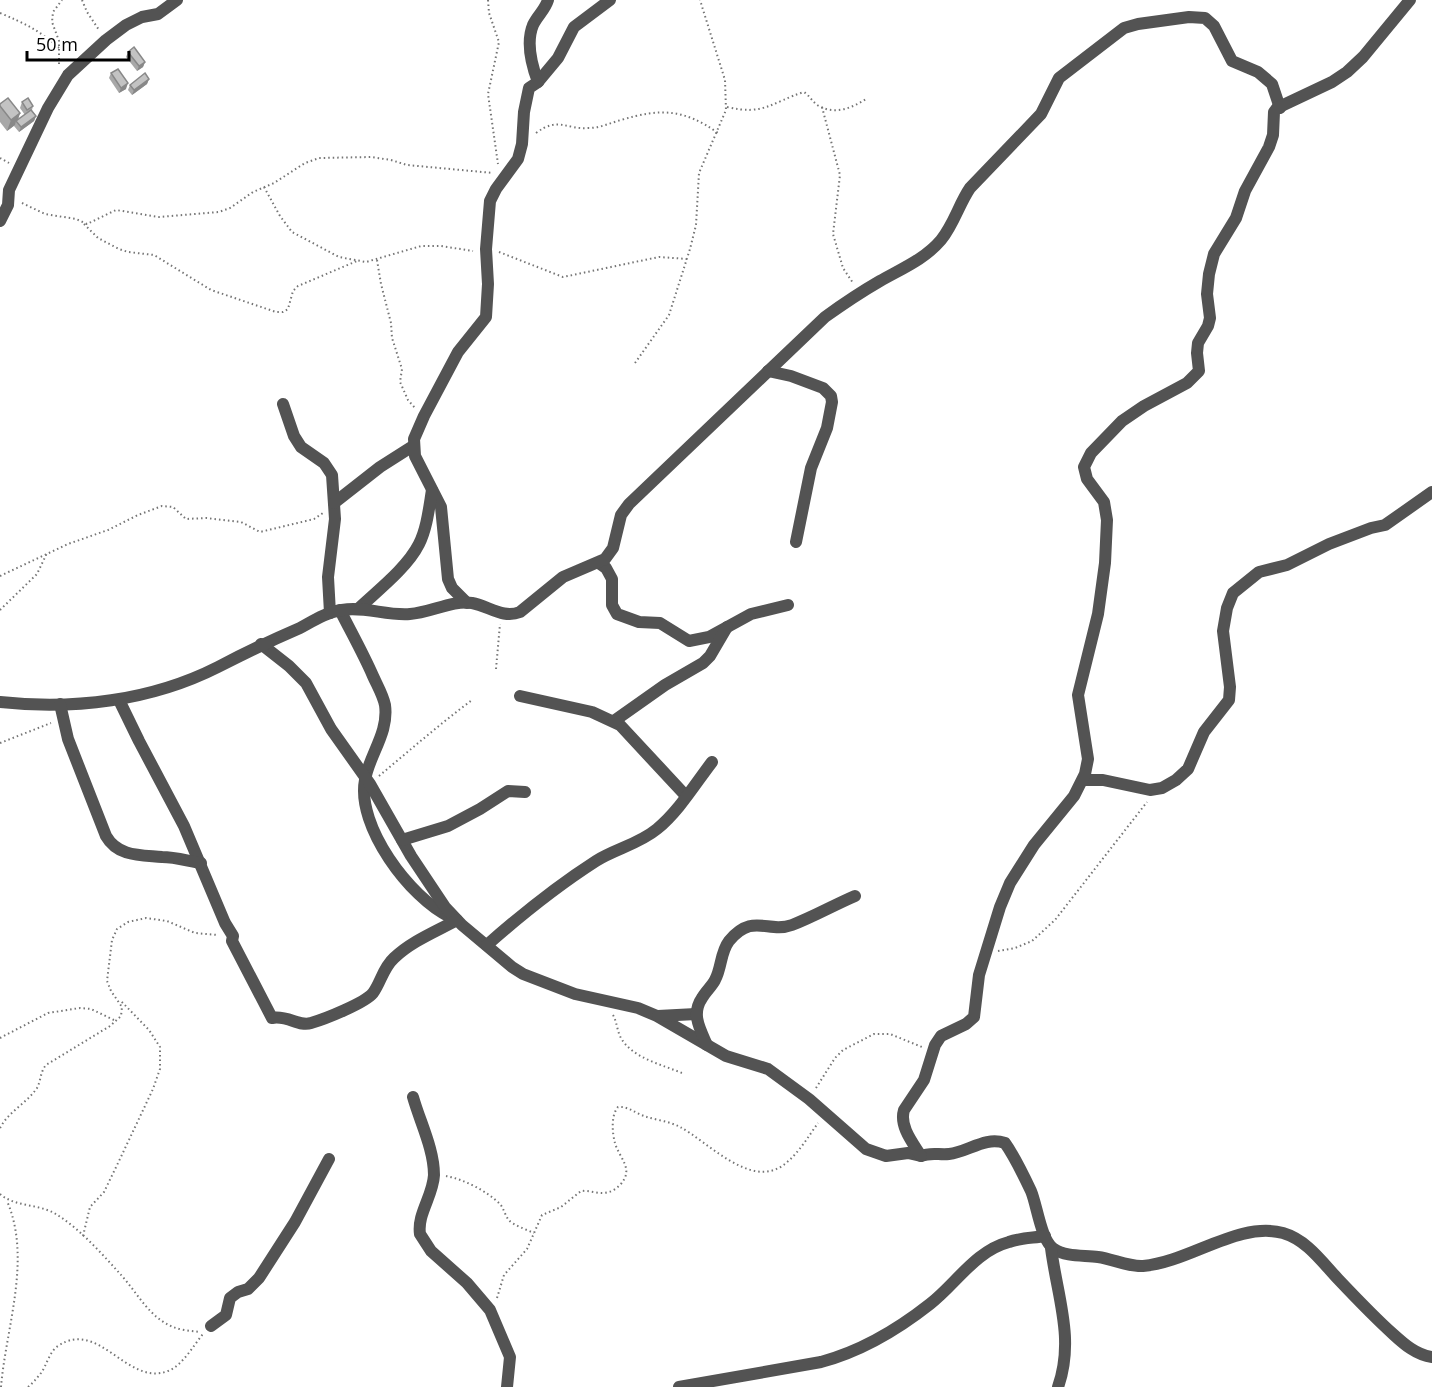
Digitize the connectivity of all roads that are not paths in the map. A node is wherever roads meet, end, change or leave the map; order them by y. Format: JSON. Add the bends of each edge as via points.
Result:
{"nodes":[{"id":1,"x":177,"y":0,"type":"edge"},
{"id":2,"x":548,"y":0,"type":"edge"},
{"id":3,"x":610,"y":0,"type":"edge"},
{"id":4,"x":1410,"y":0,"type":"edge"},
{"id":5,"x":538,"y":82,"type":"junction"},
{"id":6,"x":1280,"y":108,"type":"junction"},
{"id":7,"x":0,"y":221,"type":"edge"},
{"id":8,"x":768,"y":371,"type":"junction"},
{"id":9,"x":283,"y":404,"type":"dead end"},
{"id":10,"x":413,"y":446,"type":"junction"},
{"id":11,"x":432,"y":490,"type":"junction"},
{"id":12,"x":1432,"y":492,"type":"edge"},
{"id":13,"x":334,"y":503,"type":"junction"},
{"id":14,"x":796,"y":542,"type":"dead end"},
{"id":15,"x":599,"y":562,"type":"junction"},
{"id":16,"x":467,"y":603,"type":"junction"},
{"id":17,"x":788,"y":605,"type":"dead end"},
{"id":18,"x":358,"y":609,"type":"junction"},
{"id":19,"x":335,"y":612,"type":"junction"},
{"id":20,"x":727,"y":627,"type":"junction"},
{"id":21,"x":261,"y":644,"type":"junction"},
{"id":22,"x":520,"y":696,"type":"dead end"},
{"id":23,"x":119,"y":699,"type":"junction"},
{"id":24,"x":0,"y":702,"type":"edge"},
{"id":25,"x":60,"y":704,"type":"junction"},
{"id":26,"x":615,"y":721,"type":"junction"},
{"id":27,"x":712,"y":762,"type":"dead end"},
{"id":28,"x":368,"y":780,"type":"junction"},
{"id":29,"x":1083,"y":780,"type":"junction"},
{"id":30,"x":525,"y":792,"type":"dead end"},
{"id":31,"x":686,"y":796,"type":"junction"},
{"id":32,"x":402,"y":840,"type":"junction"},
{"id":33,"x":201,"y":863,"type":"junction"},
{"id":34,"x":855,"y":896,"type":"dead end"},
{"id":35,"x":457,"y":920,"type":"junction"},
{"id":36,"x":487,"y":945,"type":"junction"},
{"id":37,"x":696,"y":1014,"type":"junction"},
{"id":38,"x":657,"y":1016,"type":"junction"},
{"id":39,"x":707,"y":1045,"type":"junction"},
{"id":40,"x":413,"y":1097,"type":"dead end"},
{"id":41,"x":921,"y":1156,"type":"junction"},
{"id":42,"x":329,"y":1159,"type":"dead end"},
{"id":43,"x":1045,"y":1236,"type":"junction"},
{"id":44,"x":1051,"y":1248,"type":"junction"},
{"id":45,"x":211,"y":1326,"type":"dead end"},
{"id":46,"x":1432,"y":1357,"type":"edge"},
{"id":47,"x":739,"y":1376,"type":"junction"},
{"id":48,"x":507,"y":1387,"type":"edge"},
{"id":49,"x":679,"y":1387,"type":"edge"},
{"id":50,"x":713,"y":1387,"type":"edge"},
{"id":51,"x":1058,"y":1387,"type":"edge"}],
"edges":[{"from":1,"to":7,"type":"street","via":[[158,14],[135,20],[68,75],[9,190],[8,206]]},
{"from":2,"to":5,"type":"street","via":[[532,29],[531,57]]},
{"from":3,"to":5,"type":"street","via":[[574,27],[558,58]]},
{"from":4,"to":6,"type":"street","via":[[1347,72]]},
{"from":5,"to":10,"type":"street","via":[[529,88],[525,102],[518,159],[504,174],[490,201],[486,317],[458,352],[424,416]]},
{"from":6,"to":8,"type":"street","via":[[1272,84],[1258,72],[1232,61],[1214,26],[1205,18],[1162,20],[1124,28],[1059,78],[1041,114],[970,188],[935,247],[825,316]]},
{"from":6,"to":29,"type":"street","via":[[1274,112],[1274,135],[1269,147],[1245,191],[1236,218],[1214,254],[1207,294],[1210,318],[1198,343],[1199,371],[1187,383],[1122,421],[1091,453],[1084,467],[1087,479],[1104,502],[1107,520],[1098,614],[1078,695],[1088,759]]},
{"from":8,"to":14,"type":"street","via":[[823,388],[832,402],[827,428],[811,468]]},
{"from":8,"to":15,"type":"street","via":[[628,504],[621,515],[613,548]]},
{"from":9,"to":13,"type":"street","via":[[301,447],[324,462],[331,472]]},
{"from":10,"to":11,"type":"street"},
{"from":10,"to":13,"type":"street"},
{"from":11,"to":16,"type":"street","via":[[442,513],[448,579]]},
{"from":11,"to":18,"type":"street","via":[[424,530],[415,551]]},
{"from":12,"to":29,"type":"street","via":[[1385,525],[1329,544],[1287,565],[1258,572],[1237,589],[1231,596],[1223,631],[1229,700],[1204,732],[1188,769],[1170,785],[1156,790]]},
{"from":13,"to":19,"type":"street","via":[[328,577]]},
{"from":15,"to":16,"type":"street","via":[[563,577],[512,615]]},
{"from":15,"to":20,"type":"street","via":[[612,579],[612,608],[619,615],[639,622],[660,623],[689,641]]},
{"from":16,"to":18,"type":"street","via":[[407,615]]},
{"from":17,"to":20,"type":"street","via":[[751,614]]},
{"from":18,"to":19,"type":"street"},
{"from":19,"to":21,"type":"street"},
{"from":19,"to":28,"type":"street","via":[[366,661],[385,706],[383,731]]},
{"from":20,"to":26,"type":"street","via":[[703,663]]},
{"from":21,"to":23,"type":"street","via":[[189,680]]},
{"from":21,"to":28,"type":"street","via":[[306,683],[331,729]]},
{"from":22,"to":26,"type":"street","via":[[582,709]]},
{"from":23,"to":25,"type":"street"},
{"from":23,"to":33,"type":"street"},
{"from":24,"to":25,"type":"street"},
{"from":25,"to":33,"type":"street","via":[[75,758],[112,845],[133,855]]},
{"from":26,"to":31,"type":"street"},
{"from":27,"to":31,"type":"street"},
{"from":28,"to":32,"type":"street"},
{"from":28,"to":35,"type":"street","via":[[364,801],[370,821],[401,877],[434,908]]},
{"from":29,"to":41,"type":"street","via":[[1010,883],[977,984],[974,1017],[942,1035],[924,1080],[902,1114]]},
{"from":30,"to":32,"type":"street","via":[[508,791],[448,826]]},
{"from":31,"to":36,"type":"street","via":[[657,830],[570,878]]},
{"from":32,"to":35,"type":"street","via":[[425,879]]},
{"from":33,"to":35,"type":"street","via":[[232,940],[272,1018],[282,1016],[307,1024],[365,1000],[393,958],[422,937]]},
{"from":34,"to":37,"type":"street","via":[[791,925],[756,924],[740,931],[724,950],[716,979],[700,999]]},
{"from":35,"to":36,"type":"street"},
{"from":36,"to":38,"type":"street","via":[[523,974],[575,994]]},
{"from":37,"to":38,"type":"street"},
{"from":37,"to":39,"type":"street"},
{"from":38,"to":39,"type":"street"},
{"from":39,"to":41,"type":"street","via":[[726,1056],[768,1069],[866,1149],[886,1156]]},
{"from":40,"to":48,"type":"street","via":[[434,1176],[420,1234],[431,1251],[473,1289],[494,1316],[510,1357]]},
{"from":41,"to":43,"type":"street","via":[[951,1154],[993,1140],[1005,1143],[1032,1192]]},
{"from":42,"to":45,"type":"street","via":[[259,1278],[230,1298],[226,1315]]},
{"from":43,"to":44,"type":"street"},
{"from":43,"to":47,"type":"street","via":[[1007,1242],[992,1250],[971,1264],[932,1302],[865,1346],[821,1362]]},
{"from":44,"to":46,"type":"street","via":[[1063,1254],[1109,1258],[1141,1267],[1189,1255],[1244,1233],[1283,1233],[1299,1240],[1323,1262],[1407,1347]]},
{"from":44,"to":51,"type":"street","via":[[1067,1346]]},
{"from":47,"to":49,"type":"street"},
{"from":47,"to":50,"type":"street"}]}
